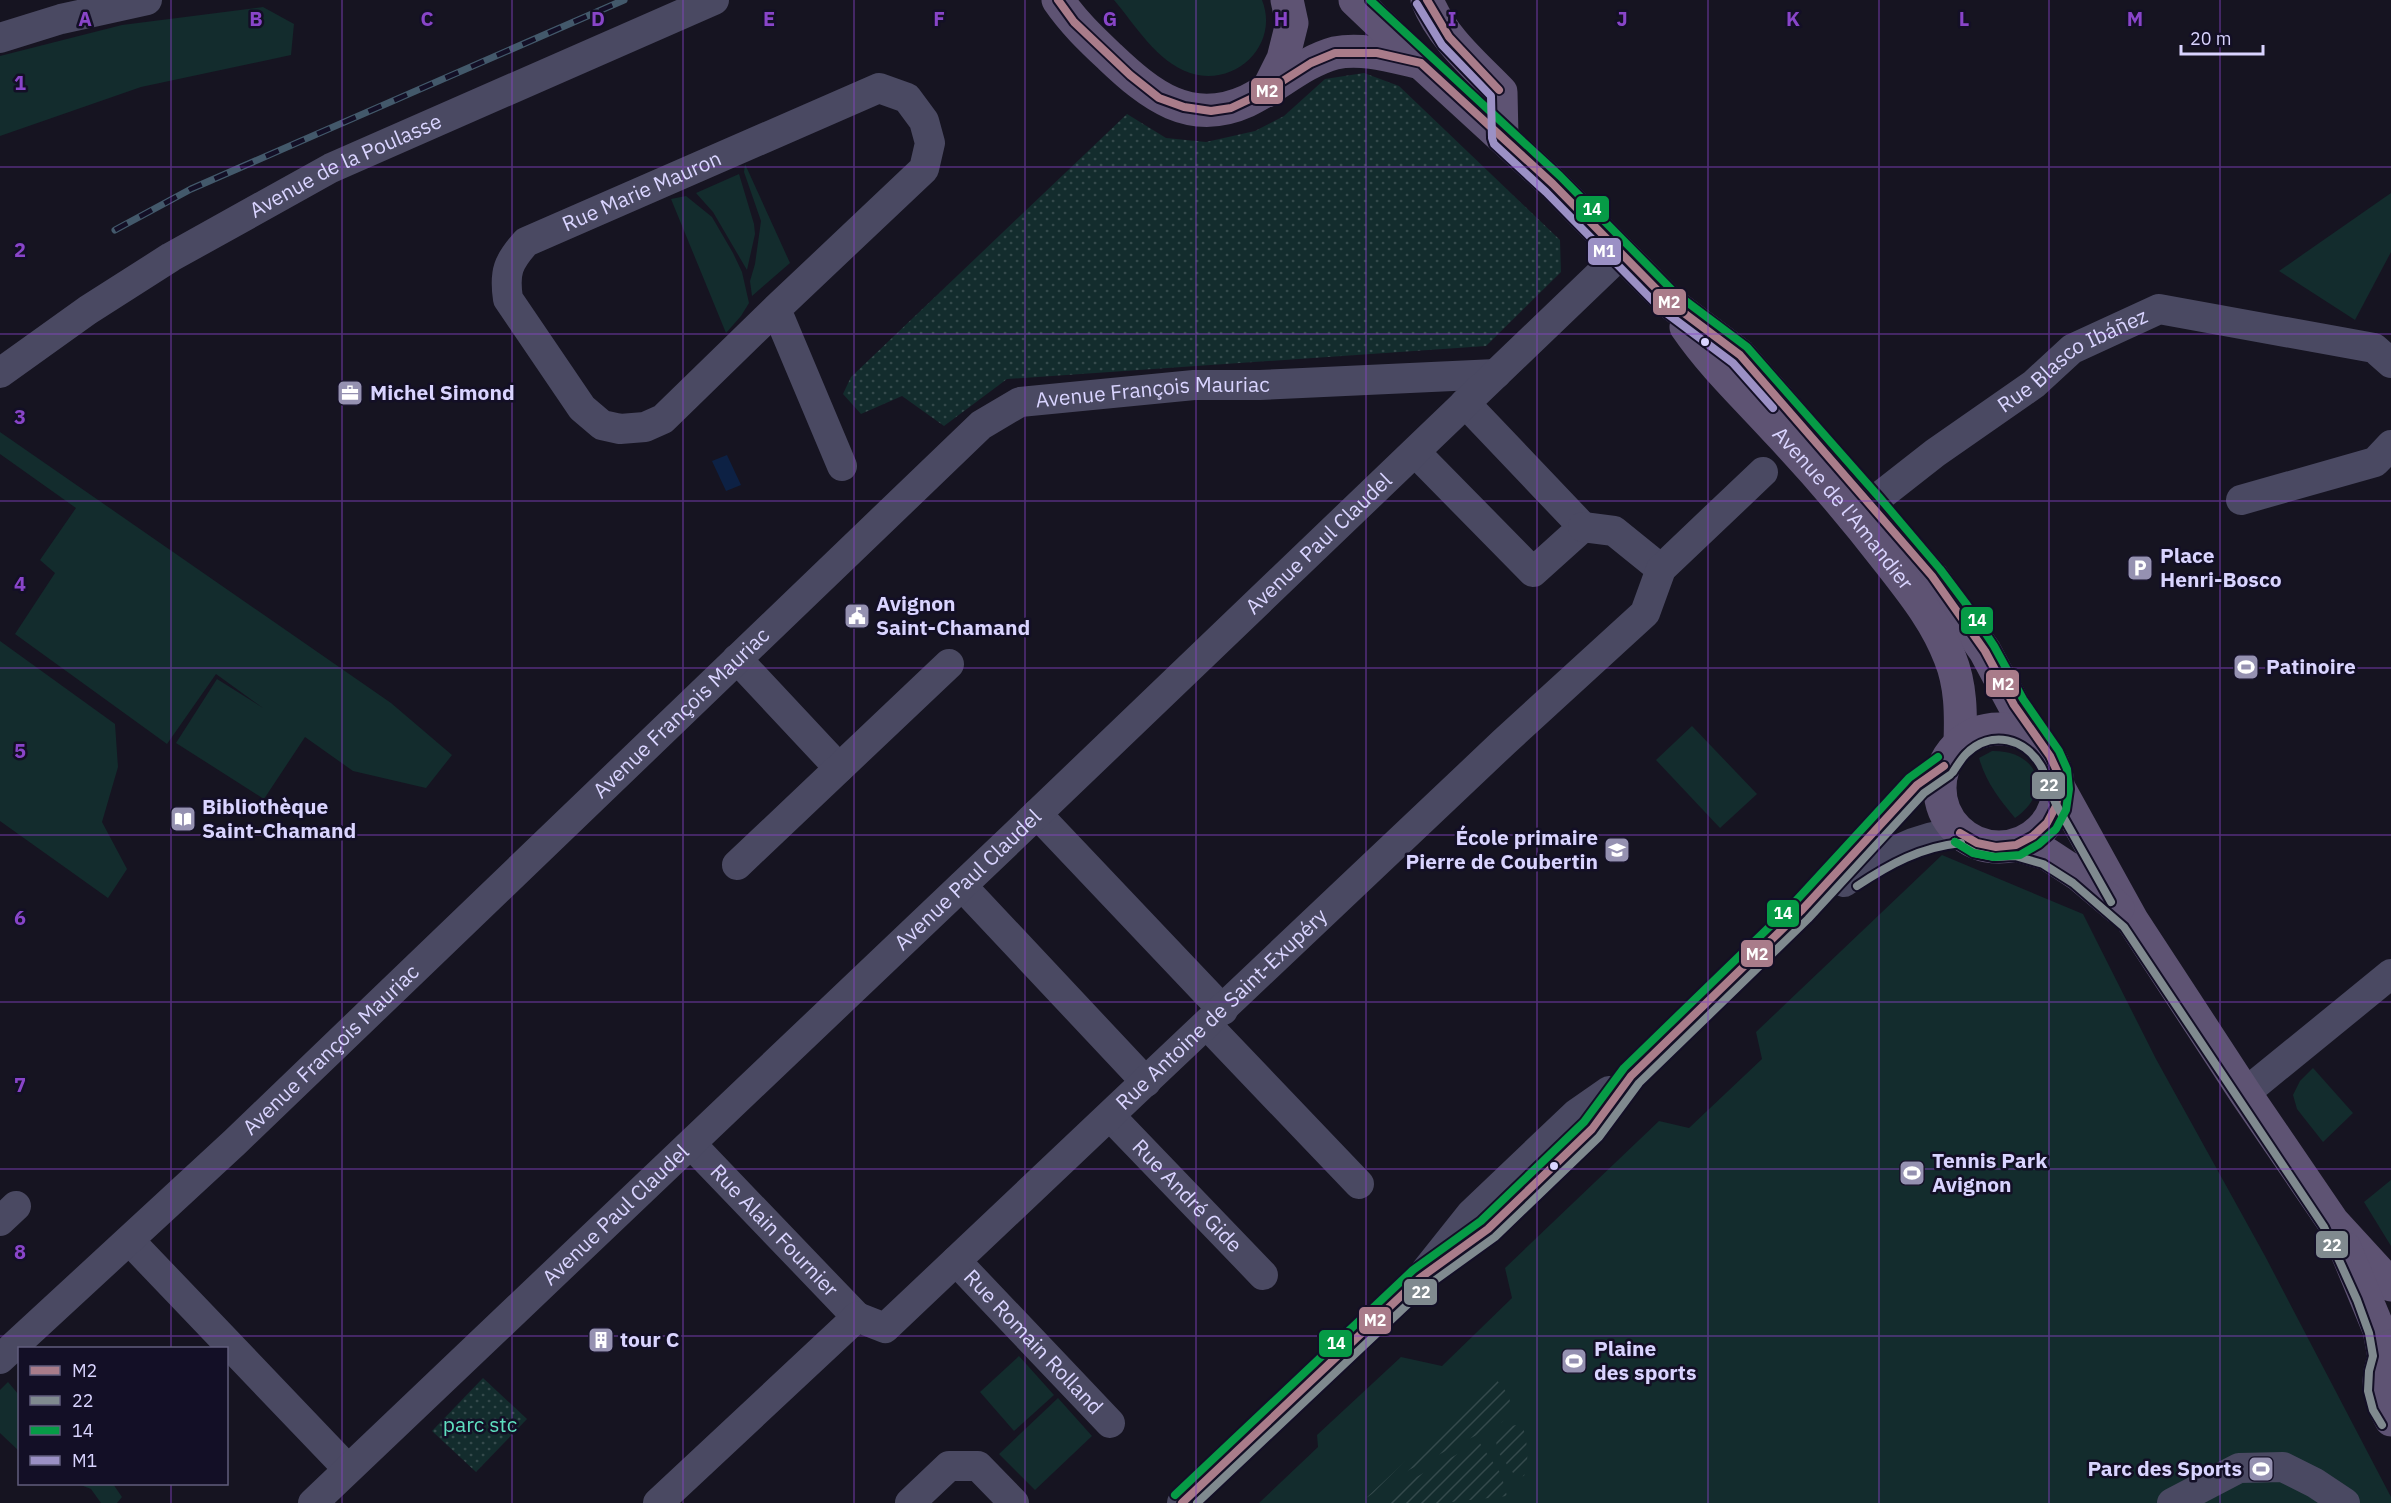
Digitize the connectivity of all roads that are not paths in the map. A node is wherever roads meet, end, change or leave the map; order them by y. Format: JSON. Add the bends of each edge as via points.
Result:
{"nodes":[{"id":1,"x":147,"y":0,"type":"edge"},
{"id":2,"x":714,"y":0,"type":"edge"},
{"id":3,"x":1058,"y":0,"type":"edge"},
{"id":4,"x":1287,"y":0,"type":"edge"},
{"id":5,"x":1355,"y":0,"type":"edge"},
{"id":6,"x":1427,"y":0,"type":"edge"},
{"id":7,"x":0,"y":38,"type":"edge"},
{"id":8,"x":1421,"y":63,"type":"junction"},
{"id":9,"x":1267,"y":91,"type":"junction"},
{"id":10,"x":1502,"y":137,"type":"junction"},
{"id":11,"x":1622,"y":254,"type":"junction"},
{"id":12,"x":776,"y":309,"type":"junction"},
{"id":13,"x":2391,"y":363,"type":"edge"},
{"id":14,"x":0,"y":373,"type":"edge"},
{"id":15,"x":1496,"y":374,"type":"junction"},
{"id":16,"x":1465,"y":404,"type":"junction"},
{"id":17,"x":2391,"y":444,"type":"edge"},
{"id":18,"x":1415,"y":452,"type":"junction"},
{"id":19,"x":842,"y":466,"type":"dead end"},
{"id":20,"x":1763,"y":472,"type":"dead end"},
{"id":21,"x":2241,"y":500,"type":"dead end"},
{"id":22,"x":1862,"y":511,"type":"junction"},
{"id":23,"x":1583,"y":526,"type":"junction"},
{"id":24,"x":1661,"y":569,"type":"junction"},
{"id":25,"x":737,"y":659,"type":"junction"},
{"id":26,"x":949,"y":664,"type":"dead end"},
{"id":27,"x":2039,"y":743,"type":"junction"},
{"id":28,"x":1952,"y":755,"type":"junction"},
{"id":29,"x":839,"y":768,"type":"junction"},
{"id":30,"x":2059,"y":788,"type":"junction"},
{"id":31,"x":1037,"y":814,"type":"junction"},
{"id":32,"x":1960,"y":833,"type":"junction"},
{"id":33,"x":2016,"y":845,"type":"junction"},
{"id":34,"x":737,"y":865,"type":"dead end"},
{"id":35,"x":962,"y":886,"type":"junction"},
{"id":36,"x":1802,"y":911,"type":"junction"},
{"id":37,"x":2132,"y":920,"type":"junction"},
{"id":38,"x":2391,"y":974,"type":"edge"},
{"id":39,"x":1215,"y":1018,"type":"junction"},
{"id":40,"x":1146,"y":1082,"type":"junction"},
{"id":41,"x":2245,"y":1093,"type":"junction"},
{"id":42,"x":1110,"y":1116,"type":"junction"},
{"id":43,"x":691,"y":1144,"type":"junction"},
{"id":44,"x":1359,"y":1184,"type":"dead end"},
{"id":45,"x":2333,"y":1222,"type":"junction"},
{"id":46,"x":130,"y":1241,"type":"junction"},
{"id":47,"x":956,"y":1261,"type":"junction"},
{"id":48,"x":1263,"y":1275,"type":"dead end"},
{"id":49,"x":2391,"y":1285,"type":"edge"},
{"id":50,"x":857,"y":1317,"type":"junction"},
{"id":51,"x":2387,"y":1352,"type":"edge"},
{"id":52,"x":0,"y":1359,"type":"edge"},
{"id":53,"x":2391,"y":1420,"type":"edge"},
{"id":54,"x":1110,"y":1423,"type":"dead end"},
{"id":55,"x":348,"y":1469,"type":"junction"},
{"id":56,"x":313,"y":1503,"type":"edge"},
{"id":57,"x":658,"y":1503,"type":"edge"},
{"id":58,"x":910,"y":1503,"type":"edge"},
{"id":59,"x":1014,"y":1503,"type":"edge"},
{"id":60,"x":1182,"y":1503,"type":"edge"},
{"id":61,"x":2172,"y":1503,"type":"edge"},
{"id":62,"x":2345,"y":1503,"type":"edge"}],
"edges":[{"from":1,"to":7,"type":"street","via":[[60,19]]},
{"from":2,"to":14,"type":"street","name":"Avenue de la Poulasse","via":[[331,168],[171,257]]},
{"from":3,"to":9,"type":"main road","via":[[1074,22],[1159,98],[1211,111],[1232,108]]},
{"from":4,"to":9,"type":"main road","via":[[1292,23],[1283,59]]},
{"from":5,"to":8,"type":"main road","name":"Avenue de l'Amandier"},
{"from":6,"to":10,"type":"main road","via":[[1447,36],[1501,92]]},
{"from":8,"to":9,"type":"main road","via":[[1377,53],[1335,53]]},
{"from":8,"to":10,"type":"main road","name":"Avenue de l'Amandier"},
{"from":10,"to":11,"type":"main road","name":"Avenue de l'Amandier"},
{"from":11,"to":15,"type":"street","name":"Avenue Paul Claudel"},
{"from":11,"to":22,"type":"main road","name":"Avenue de l'Amandier","via":[[1668,301],[1740,355]]},
{"from":12,"to":12,"type":"street","name":"Rue Marie Mauron","via":[[924,170],[930,143],[924,121],[907,98],[879,88],[526,242],[512,258],[505,280],[508,299],[582,408],[602,425],[620,429],[645,427],[663,419]]},
{"from":12,"to":19,"type":"street"},
{"from":13,"to":22,"type":"street","name":"Rue Blasco Ibáñez","via":[[2374,348],[2159,309],[2072,349],[2034,384],[1935,453]]},
{"from":15,"to":16,"type":"street","name":"Avenue Paul Claudel"},
{"from":15,"to":25,"type":"street","name":"Avenue François Mauriac","via":[[1194,385],[1020,402],[981,425]]},
{"from":16,"to":18,"type":"street","name":"Avenue Paul Claudel"},
{"from":16,"to":23,"type":"street"},
{"from":17,"to":21,"type":"street","via":[[2375,462]]},
{"from":18,"to":23,"type":"street","via":[[1533,572]]},
{"from":18,"to":31,"type":"street","name":"Avenue Paul Claudel"},
{"from":20,"to":24,"type":"street","name":"Rue Antoine de Saint-Exupéry"},
{"from":22,"to":27,"type":"main road","name":"Avenue de l'Amandier","via":[[1932,576],[1986,651]]},
{"from":22,"to":28,"type":"main road","name":"Avenue de l'Amandier","via":[[1926,609],[1951,660],[1961,717]]},
{"from":23,"to":24,"type":"street","via":[[1614,531]]},
{"from":24,"to":39,"type":"street","name":"Rue Antoine de Saint-Exupéry","via":[[1645,613]]},
{"from":25,"to":29,"type":"street"},
{"from":25,"to":46,"type":"street","name":"Avenue François Mauriac"},
{"from":26,"to":29,"type":"street"},
{"from":27,"to":28,"type":"main road","via":[[2008,728],[1991,729],[1974,734]]},
{"from":27,"to":30,"type":"main road","via":[[2057,771]]},
{"from":28,"to":32,"type":"main road","via":[[1940,784],[1941,802]]},
{"from":28,"to":36,"type":"street","via":[[1917,785]]},
{"from":29,"to":34,"type":"street"},
{"from":30,"to":33,"type":"main road","via":[[2047,823]]},
{"from":30,"to":37,"type":"main road"},
{"from":31,"to":35,"type":"street","name":"Avenue Paul Claudel"},
{"from":31,"to":39,"type":"street"},
{"from":32,"to":33,"type":"main road","via":[[1977,843],[1996,847]]},
{"from":32,"to":36,"type":"street","via":[[1939,834],[1892,851]]},
{"from":33,"to":37,"type":"main road","via":[[2047,854],[2079,875]]},
{"from":35,"to":40,"type":"street"},
{"from":35,"to":43,"type":"street","name":"Avenue Paul Claudel"},
{"from":36,"to":60,"type":"street","via":[[1631,1076],[1592,1129],[1488,1229],[1420,1278]]},
{"from":37,"to":41,"type":"main road"},
{"from":38,"to":41,"type":"street"},
{"from":39,"to":40,"type":"street","name":"Rue Antoine de Saint-Exupéry"},
{"from":39,"to":44,"type":"street"},
{"from":40,"to":42,"type":"street","name":"Rue Antoine de Saint-Exupéry"},
{"from":41,"to":45,"type":"main road"},
{"from":42,"to":47,"type":"street","name":"Rue Antoine de Saint-Exupéry"},
{"from":42,"to":48,"type":"street","name":"Rue André Gide"},
{"from":43,"to":50,"type":"street","name":"Rue Alain Fournier"},
{"from":43,"to":55,"type":"street","name":"Avenue Paul Claudel"},
{"from":45,"to":49,"type":"main road"},
{"from":45,"to":51,"type":"main road","via":[[2367,1296]]},
{"from":46,"to":52,"type":"street","name":"Avenue François Mauriac"},
{"from":46,"to":55,"type":"street"},
{"from":47,"to":50,"type":"street","name":"Rue Antoine de Saint-Exupéry","via":[[885,1328]]},
{"from":47,"to":54,"type":"street","name":"Rue Romain Rolland"},
{"from":50,"to":57,"type":"street"},
{"from":51,"to":53,"type":"main road","via":[[2378,1390]]},
{"from":55,"to":56,"type":"street","name":"Avenue Paul Claudel"},
{"from":58,"to":59,"type":"street","via":[[949,1466],[978,1466]]},
{"from":61,"to":62,"type":"street","via":[[2239,1468],[2283,1467]]}]}
